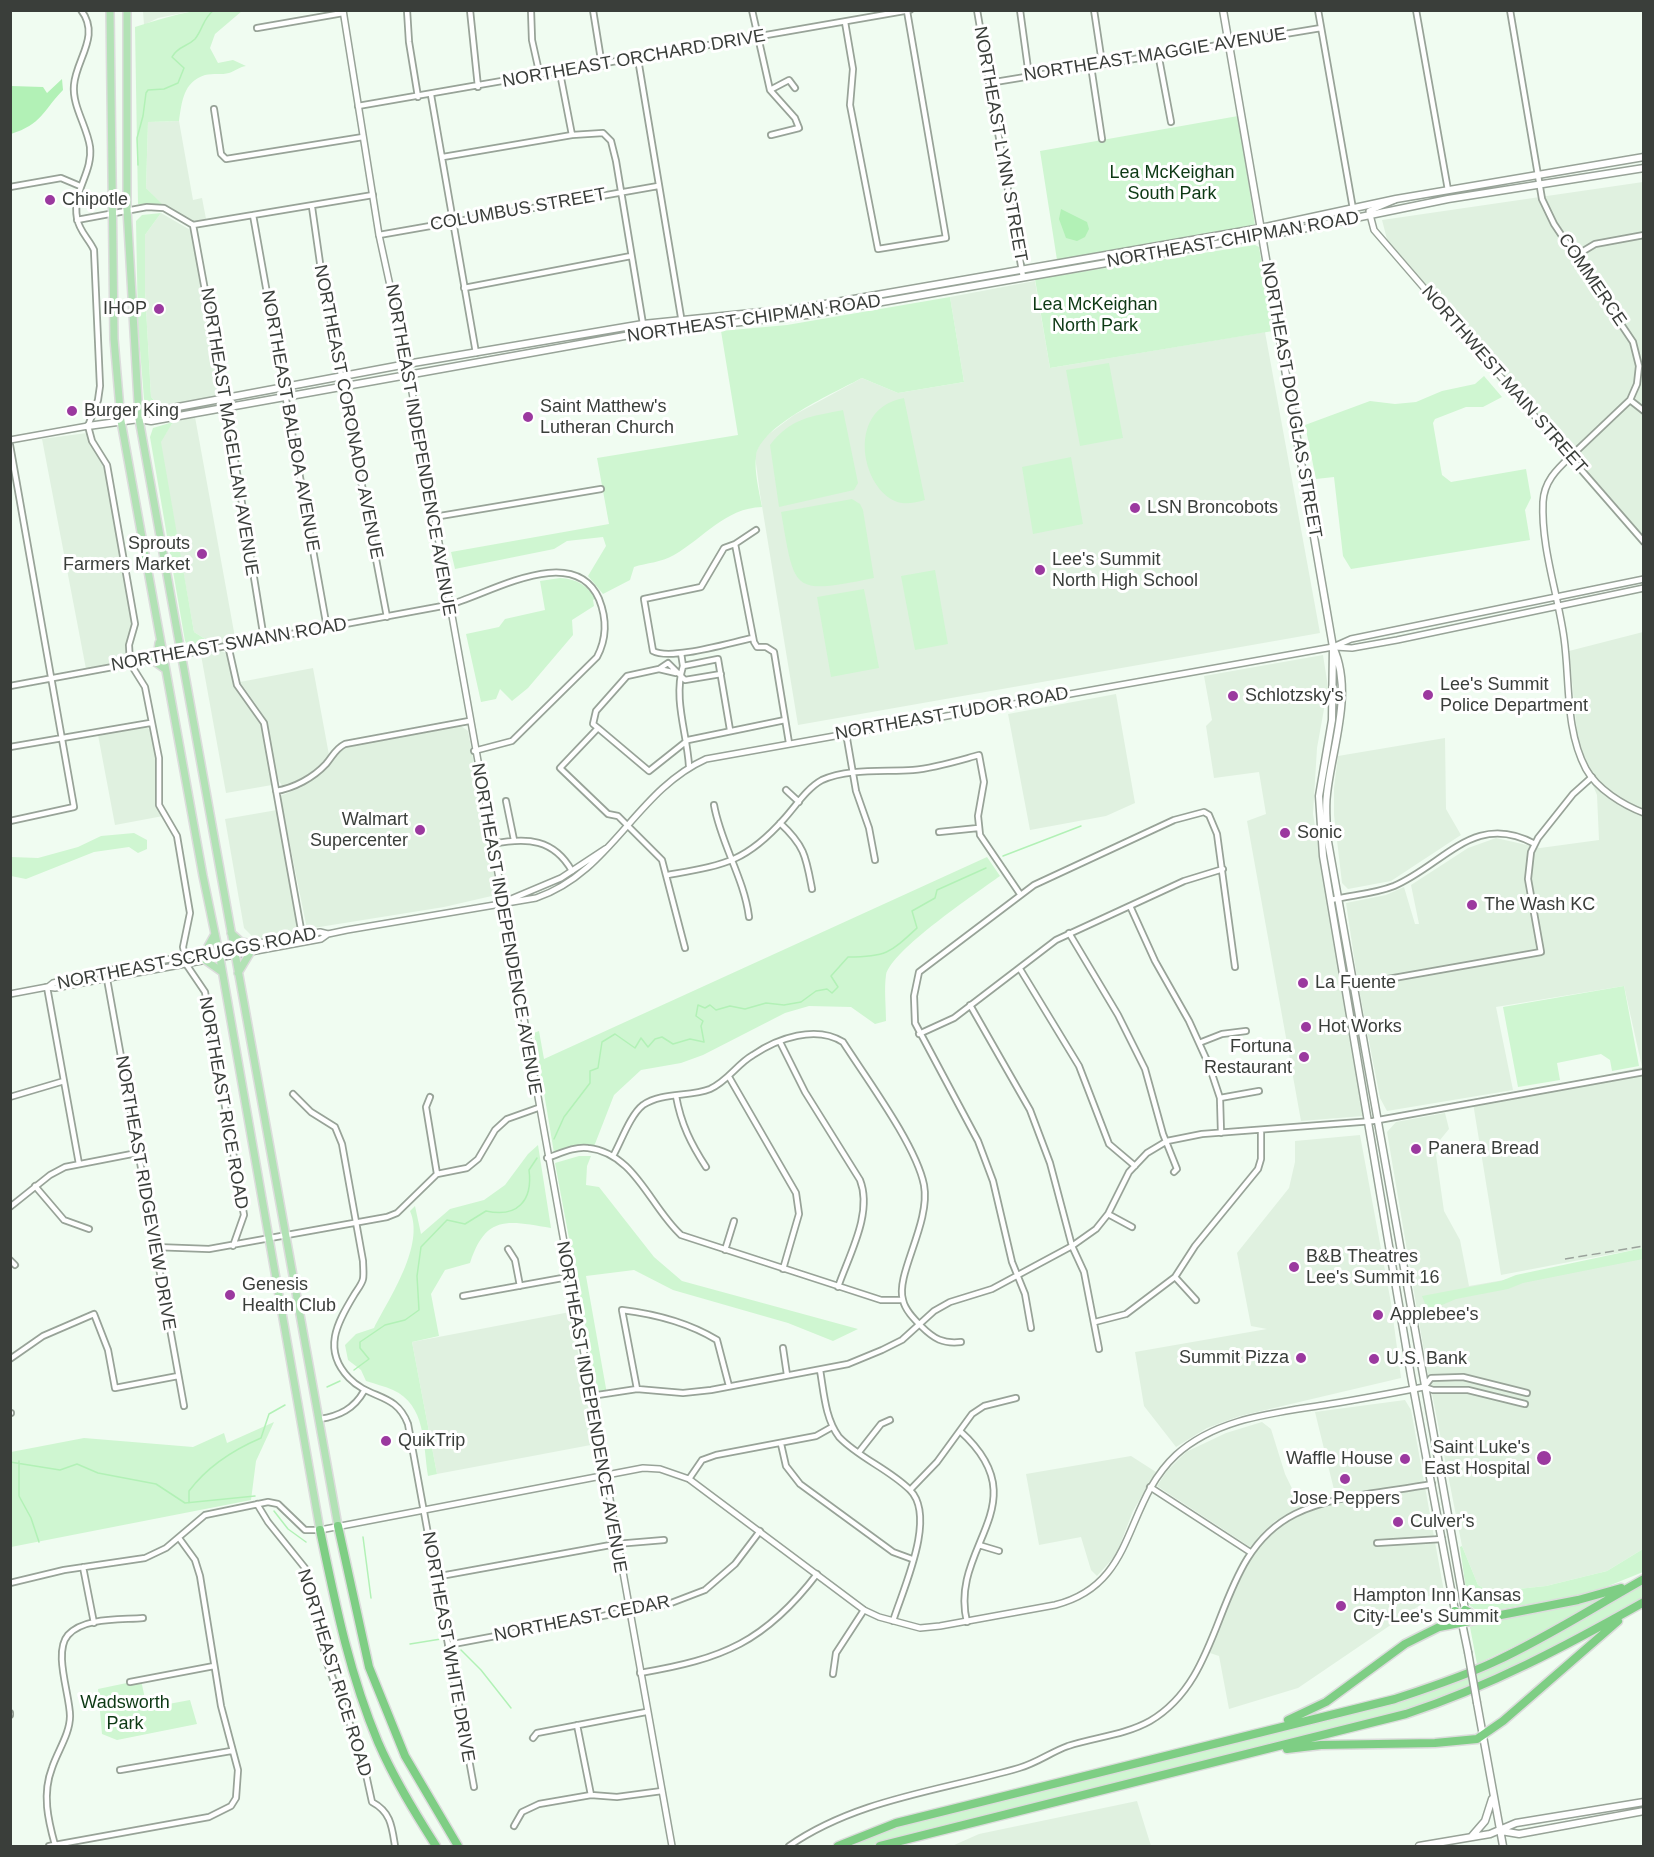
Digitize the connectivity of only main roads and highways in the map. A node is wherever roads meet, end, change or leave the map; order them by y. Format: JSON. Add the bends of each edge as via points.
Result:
{"nodes":[{"id":1,"x":110,"y":10,"type":"edge"},
{"id":2,"x":127,"y":10,"type":"edge"},
{"id":3,"x":1223,"y":10,"type":"edge"},
{"id":4,"x":1644,"y":157,"type":"edge"},
{"id":5,"x":1644,"y":168,"type":"edge"},
{"id":6,"x":1261,"y":228,"type":"junction"},
{"id":7,"x":1262,"y":237,"type":"junction"},
{"id":8,"x":682,"y":323,"type":"junction"},
{"id":9,"x":536,"y":342,"type":"junction"},
{"id":10,"x":478,"y":361,"type":"junction"},
{"id":11,"x":187,"y":405,"type":"junction"},
{"id":12,"x":189,"y":414,"type":"junction"},
{"id":13,"x":139,"y":418,"type":"junction"},
{"id":14,"x":121,"y":421,"type":"junction"},
{"id":15,"x":88,"y":426,"type":"road end"},
{"id":16,"x":160,"y":641,"type":"junction"},
{"id":17,"x":1334,"y":647,"type":"junction"},
{"id":18,"x":165,"y":669,"type":"junction"},
{"id":19,"x":231,"y":932,"type":"junction"},
{"id":20,"x":215,"y":934,"type":"junction"},
{"id":21,"x":252,"y":944,"type":"road end"},
{"id":22,"x":250,"y":953,"type":"road end"},
{"id":23,"x":223,"y":973,"type":"junction"},
{"id":24,"x":238,"y":973,"type":"junction"},
{"id":25,"x":1344,"y":977,"type":"junction"},
{"id":26,"x":1354,"y":985,"type":"junction"},
{"id":27,"x":338,"y":1526,"type":"joint"},
{"id":28,"x":320,"y":1530,"type":"joint"},
{"id":29,"x":1644,"y":1579,"type":"edge"},
{"id":30,"x":1642,"y":1602,"type":"edge"},
{"id":31,"x":1465,"y":1610,"type":"junction"},
{"id":32,"x":1455,"y":1611,"type":"junction"},
{"id":33,"x":1483,"y":1619,"type":"junction"},
{"id":34,"x":1462,"y":1623,"type":"junction"},
{"id":35,"x":1445,"y":1626,"type":"junction"},
{"id":36,"x":1255,"y":1733,"type":"junction"},
{"id":37,"x":1483,"y":1736,"type":"junction"},
{"id":38,"x":1236,"y":1756,"type":"junction"},
{"id":39,"x":1493,"y":1795,"type":"junction"},
{"id":40,"x":431,"y":1802,"type":"junction"},
{"id":41,"x":1644,"y":1802,"type":"edge"},
{"id":42,"x":1644,"y":1811,"type":"edge"},
{"id":43,"x":1500,"y":1831,"type":"junction"},
{"id":44,"x":1472,"y":1837,"type":"junction"},
{"id":45,"x":434,"y":1846,"type":"edge"},
{"id":46,"x":458,"y":1846,"type":"edge"},
{"id":47,"x":466,"y":1846,"type":"edge"},
{"id":48,"x":838,"y":1846,"type":"edge"},
{"id":49,"x":880,"y":1846,"type":"edge"},
{"id":50,"x":1419,"y":1846,"type":"edge"},
{"id":51,"x":1503,"y":1846,"type":"edge"}],
"edges":[{"from":1,"to":14,"type":"main road","via":[[114,339]]},
{"from":2,"to":13,"type":"main road","via":[[128,209]]},
{"from":3,"to":6,"type":"main road","name":"NORTHEAST DOUGLAS STREET"},
{"from":4,"to":6,"type":"main road","name":"NORTHEAST CHIPMAN ROAD","via":[[1396,199]]},
{"from":5,"to":7,"type":"main road","name":"NORTHEAST CHIPMAN ROAD"},
{"from":6,"to":7,"type":"main road","name":"NORTHEAST DOUGLAS STREET"},
{"from":6,"to":8,"type":"main road","name":"NORTHEAST CHIPMAN ROAD","via":[[802,308]]},
{"from":7,"to":8,"type":"main road","name":"NORTHEAST CHIPMAN ROAD","via":[[807,315]]},
{"from":7,"to":17,"type":"main road","name":"NORTHEAST DOUGLAS STREET"},
{"from":8,"to":9,"type":"main road","name":"NORTHEAST CHIPMAN ROAD","via":[[643,324]]},
{"from":8,"to":10,"type":"main road","name":"NORTHEAST CHIPMAN ROAD"},
{"from":9,"to":10,"type":"main road","via":[[483,355]]},
{"from":9,"to":11,"type":"main road","name":"NORTHEAST CHIPMAN ROAD"},
{"from":10,"to":12,"type":"main road","name":"NORTHEAST CHIPMAN ROAD"},
{"from":11,"to":12,"type":"main road"},
{"from":11,"to":13,"type":"main road","name":"NORTHEAST CHIPMAN ROAD","via":[[146,412]]},
{"from":12,"to":13,"type":"main road","name":"NORTHEAST CHIPMAN ROAD","via":[[151,421]]},
{"from":13,"to":14,"type":"main road","name":"NORTHEAST CHIPMAN ROAD"},
{"from":13,"to":19,"type":"main road"},
{"from":14,"to":15,"type":"main road","name":"NORTHEAST CHIPMAN ROAD"},
{"from":14,"to":16,"type":"main road"},
{"from":16,"to":18,"type":"main road"},
{"from":16,"to":18,"type":"main road","via":[[151,659]]},
{"from":17,"to":25,"type":"main road","name":"NORTHEAST DOUGLAS STREET","via":[[1332,720],[1319,806],[1323,856]]},
{"from":17,"to":26,"type":"main road","name":"NORTHEAST DOUGLAS STREET","via":[[1340,661],[1340,712],[1326,811]]},
{"from":18,"to":20,"type":"main road"},
{"from":19,"to":21,"type":"main road","via":[[241,942]]},
{"from":19,"to":24,"type":"main road"},
{"from":20,"to":23,"type":"main road"},
{"from":20,"to":23,"type":"main road","via":[[205,956]]},
{"from":22,"to":24,"type":"main road"},
{"from":23,"to":28,"type":"main road"},
{"from":24,"to":27,"type":"main road"},
{"from":25,"to":26,"type":"main road"},
{"from":25,"to":32,"type":"main road","name":"NORTHEAST DOUGLAS STREET"},
{"from":26,"to":31,"type":"main road","name":"NORTHEAST DOUGLAS STREET"},
{"from":27,"to":40,"type":"highway","via":[[369,1667],[405,1756]]},
{"from":28,"to":45,"type":"highway","via":[[343,1638],[366,1710],[398,1784]]},
{"from":29,"to":33,"type":"highway","via":[[1592,1597]]},
{"from":29,"to":36,"type":"highway","via":[[1528,1645],[1460,1676],[1395,1698]]},
{"from":30,"to":37,"type":"highway"},
{"from":30,"to":38,"type":"highway","via":[[1534,1662],[1452,1699]]},
{"from":31,"to":33,"type":"highway"},
{"from":31,"to":34,"type":"main road","name":"NORTHEAST DOUGLAS STREET"},
{"from":32,"to":34,"type":"main road","name":"NORTHEAST DOUGLAS STREET"},
{"from":32,"to":35,"type":"highway"},
{"from":33,"to":34,"type":"highway"},
{"from":34,"to":35,"type":"highway"},
{"from":34,"to":37,"type":"main road","name":"NORTHEAST DOUGLAS STREET","bridge":true},
{"from":35,"to":36,"type":"highway","via":[[1405,1644],[1310,1712]]},
{"from":36,"to":48,"type":"highway","via":[[896,1823]]},
{"from":37,"to":38,"type":"highway","via":[[1471,1741],[1298,1747]]},
{"from":37,"to":39,"type":"main road","name":"NORTHEAST DOUGLAS STREET"},
{"from":38,"to":49,"type":"highway"},
{"from":39,"to":43,"type":"main road","name":"NORTHEAST DOUGLAS STREET"},
{"from":39,"to":44,"type":"main road","via":[[1485,1821]]},
{"from":40,"to":46,"type":"highway"},
{"from":40,"to":47,"type":"highway"},
{"from":41,"to":43,"type":"main road","via":[[1516,1823]]},
{"from":42,"to":43,"type":"main road","via":[[1519,1833]]},
{"from":43,"to":44,"type":"main road"},
{"from":43,"to":51,"type":"main road","name":"NORTHEAST DOUGLAS STREET"},
{"from":44,"to":50,"type":"main road"}]}
